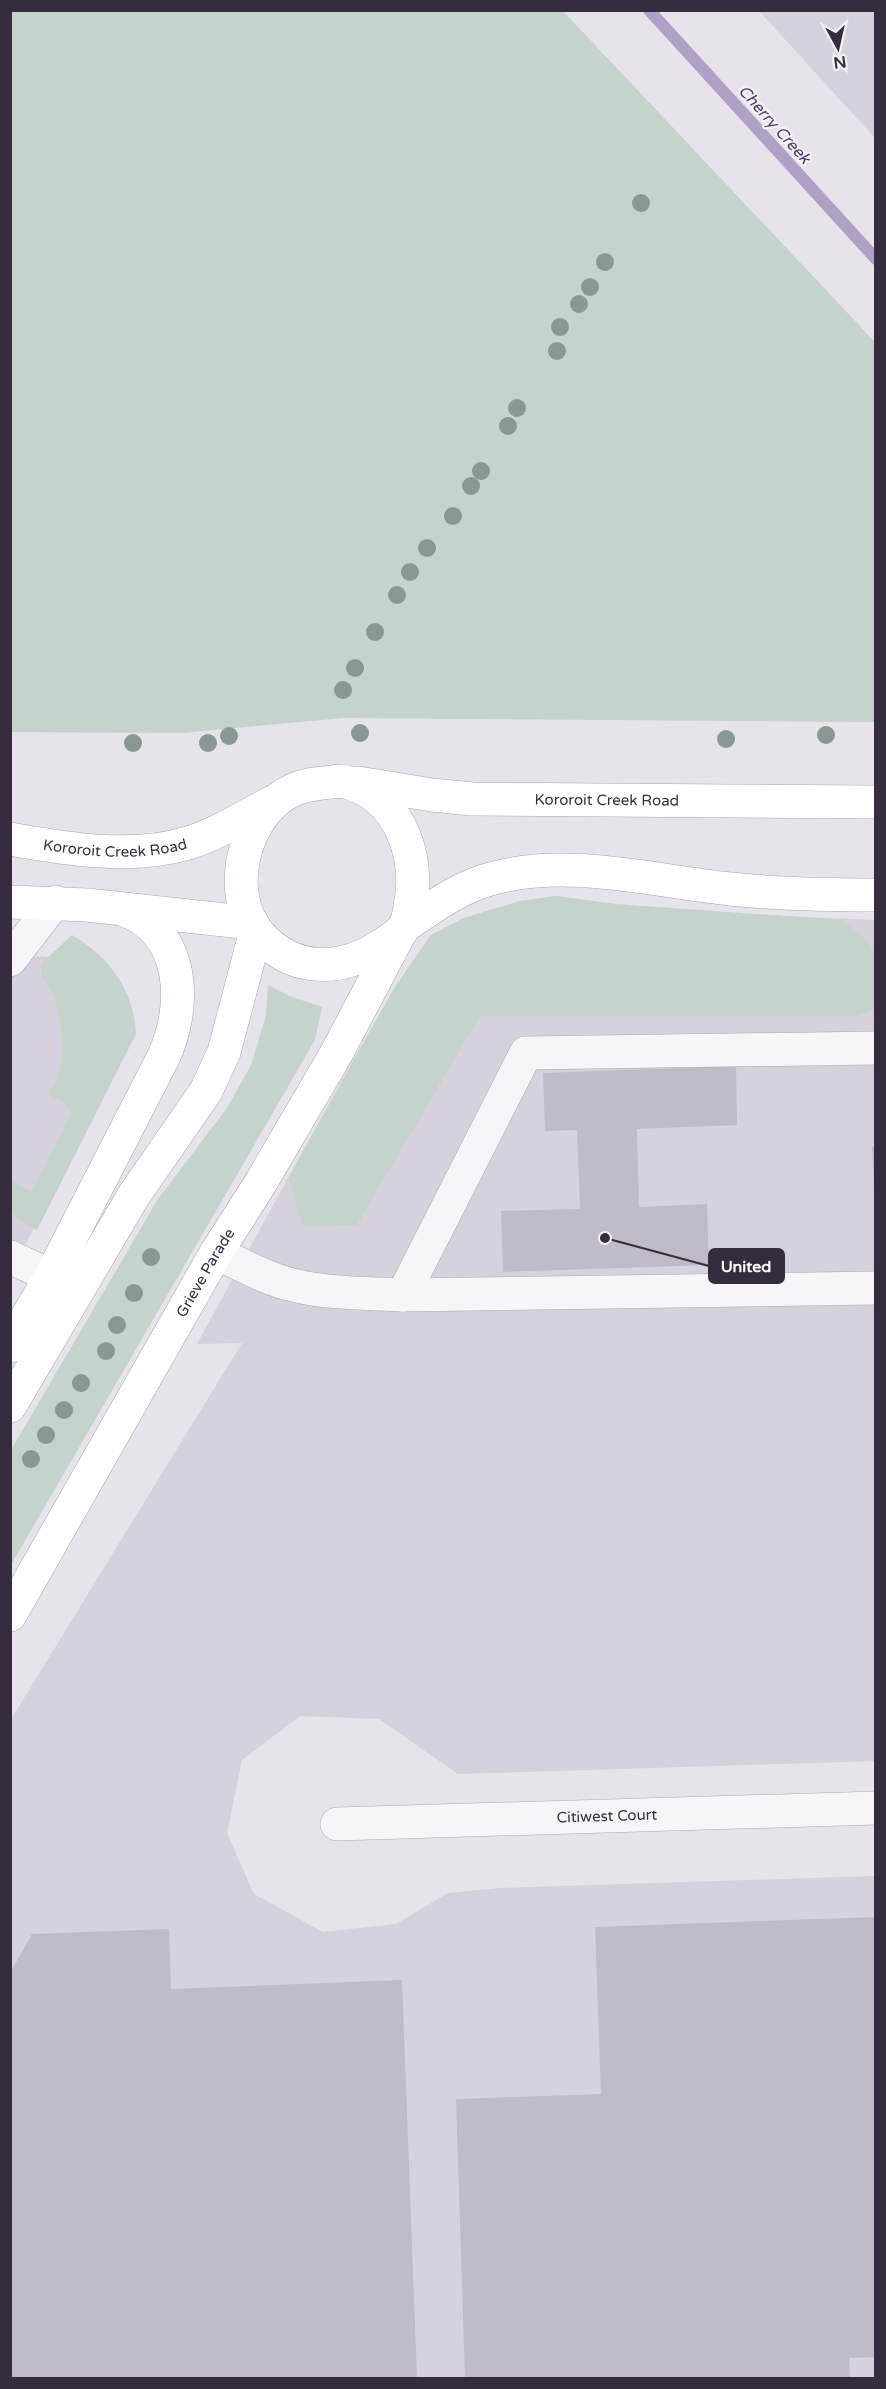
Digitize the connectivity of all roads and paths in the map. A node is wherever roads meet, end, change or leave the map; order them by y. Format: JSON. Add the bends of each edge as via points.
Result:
{"nodes":[{"id":1,"x":342,"y":782,"type":"junction"},
{"id":2,"x":281,"y":797,"type":"junction"},
{"id":3,"x":876,"y":802,"type":"edge"},
{"id":4,"x":10,"y":839,"type":"edge"},
{"id":5,"x":876,"y":895,"type":"edge"},
{"id":6,"x":10,"y":902,"type":"edge"},
{"id":7,"x":55,"y":902,"type":"junction"},
{"id":8,"x":125,"y":909,"type":"junction"},
{"id":9,"x":254,"y":927,"type":"junction"},
{"id":10,"x":404,"y":928,"type":"junction"},
{"id":11,"x":10,"y":960,"type":"edge"},
{"id":12,"x":876,"y":1048,"type":"edge"},
{"id":13,"x":216,"y":1252,"type":"junction"},
{"id":14,"x":10,"y":1257,"type":"edge"},
{"id":15,"x":64,"y":1283,"type":"junction"},
{"id":16,"x":876,"y":1288,"type":"edge"},
{"id":17,"x":403,"y":1295,"type":"junction"},
{"id":18,"x":10,"y":1346,"type":"edge"},
{"id":19,"x":10,"y":1406,"type":"edge"},
{"id":20,"x":10,"y":1615,"type":"edge"},
{"id":21,"x":876,"y":1808,"type":"edge"},
{"id":22,"x":337,"y":1824,"type":"dead end"}],
"edges":[{"from":1,"to":2,"type":"main road","via":[[301,787]]},
{"from":1,"to":3,"type":"main road","name":"Kororoit Creek Road","via":[[494,800]]},
{"from":1,"to":10,"type":"main road","via":[[373,795],[404,833],[413,885]]},
{"from":2,"to":4,"type":"main road","name":"Kororoit Creek Road","via":[[204,837],[166,848],[72,849]]},
{"from":2,"to":9,"type":"main road","via":[[256,824],[243,861],[243,899]]},
{"from":5,"to":10,"type":"main road","via":[[730,889],[542,871],[480,882],[447,898]]},
{"from":6,"to":7,"type":"main road"},
{"from":7,"to":8,"type":"main road"},
{"from":7,"to":11,"type":"lane"},
{"from":8,"to":9,"type":"main road"},
{"from":8,"to":15,"type":"main road","via":[[146,921],[166,946],[177,978],[177,1017],[164,1056]]},
{"from":9,"to":10,"type":"main road","via":[[277,952],[299,962],[325,965],[367,955]]},
{"from":9,"to":15,"type":"main road","via":[[231,1032],[216,1071],[134,1195]]},
{"from":10,"to":13,"type":"main road","name":"Grieve Parade","via":[[330,1064]]},
{"from":12,"to":17,"type":"lane","via":[[526,1053]]},
{"from":13,"to":17,"type":"lane","via":[[291,1285]]},
{"from":13,"to":20,"type":"main road","name":"Grieve Parade"},
{"from":14,"to":15,"type":"lane"},
{"from":15,"to":18,"type":"main road"},
{"from":15,"to":19,"type":"main road"},
{"from":16,"to":17,"type":"lane"},
{"from":21,"to":22,"type":"lane","name":"Citiwest Court"}]}
